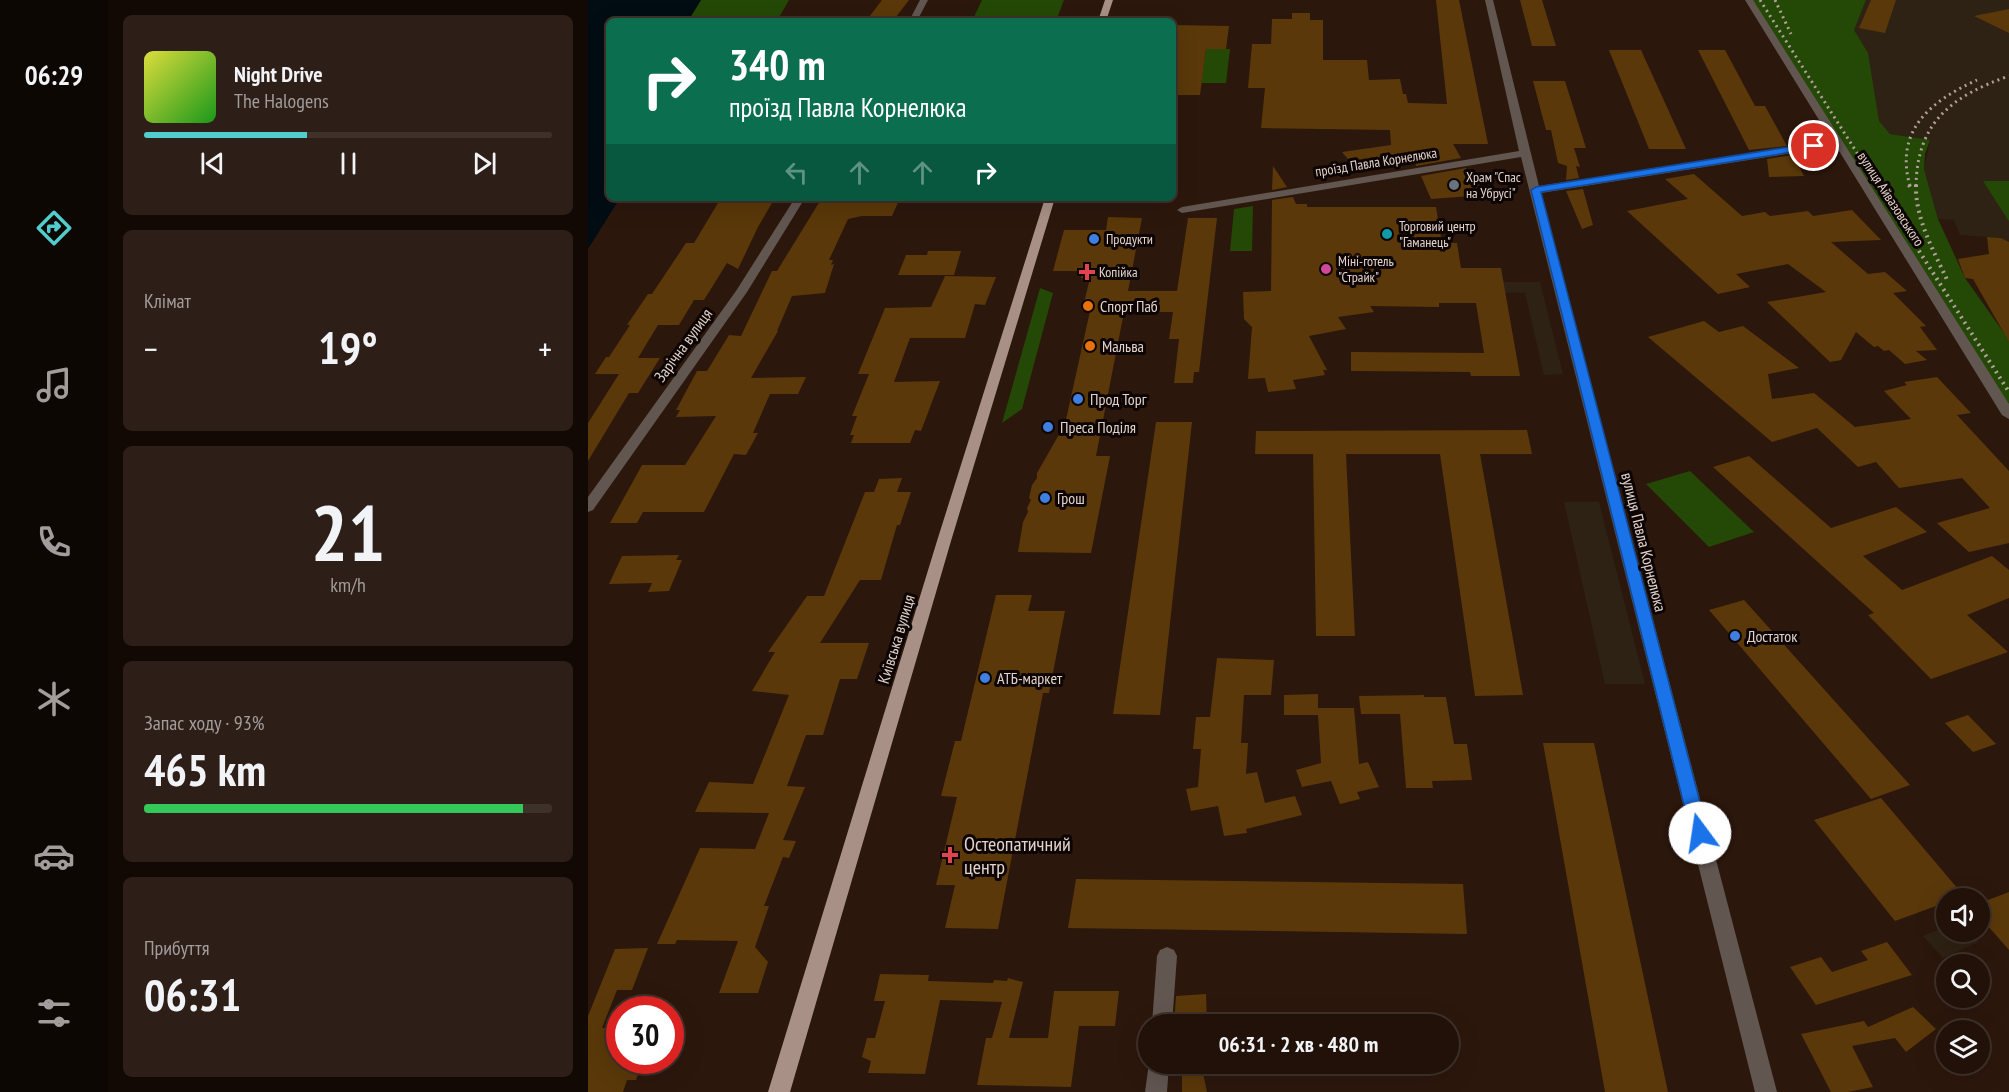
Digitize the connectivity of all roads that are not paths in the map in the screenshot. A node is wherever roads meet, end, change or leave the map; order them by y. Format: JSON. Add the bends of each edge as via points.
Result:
{"nodes":[{"id":1,"x":924,"y":0,"type":"edge"},
{"id":2,"x":1109,"y":0,"type":"edge"},
{"id":3,"x":1489,"y":0,"type":"edge"},
{"id":4,"x":1749,"y":0,"type":"edge"},
{"id":5,"x":915,"y":18,"type":"edge"},
{"id":6,"x":1103,"y":18,"type":"edge"},
{"id":7,"x":1837,"y":143,"type":"junction"},
{"id":8,"x":1525,"y":153,"type":"junction"},
{"id":9,"x":1536,"y":190,"type":"junction"},
{"id":10,"x":798,"y":201,"type":"edge"},
{"id":11,"x":1049,"y":201,"type":"edge"},
{"id":12,"x":1182,"y":210,"type":"dead end"},
{"id":13,"x":2009,"y":414,"type":"edge"},
{"id":14,"x":588,"y":507,"type":"edge"},
{"id":15,"x":1167,"y":956,"type":"dead end"},
{"id":16,"x":1163,"y":1014,"type":"edge"},
{"id":17,"x":1158,"y":1074,"type":"edge"},
{"id":18,"x":779,"y":1092,"type":"edge"},
{"id":19,"x":1156,"y":1092,"type":"edge"},
{"id":20,"x":1766,"y":1092,"type":"edge"}],
"edges":[{"from":1,"to":5,"type":"street"},
{"from":2,"to":6,"type":"main road"},
{"from":3,"to":8,"type":"street","name":"вулиця Павла Корнелюка"},
{"from":4,"to":7,"type":"street","name":"вулиця Айвазовського"},
{"from":7,"to":9,"type":"street"},
{"from":7,"to":13,"type":"street","name":"вулиця Айвазовського"},
{"from":8,"to":9,"type":"street","name":"вулиця Павла Корнелюка"},
{"from":8,"to":12,"type":"street","name":"проїзд Павла Корнелюка"},
{"from":9,"to":20,"type":"street","name":"вулиця Павла Корнелюка"},
{"from":10,"to":14,"type":"street","name":"Зарічна вулиця","via":[[741,292]]},
{"from":11,"to":18,"type":"main road","name":"Київська вулиця"},
{"from":15,"to":16,"type":"street"},
{"from":17,"to":19,"type":"street"}]}
